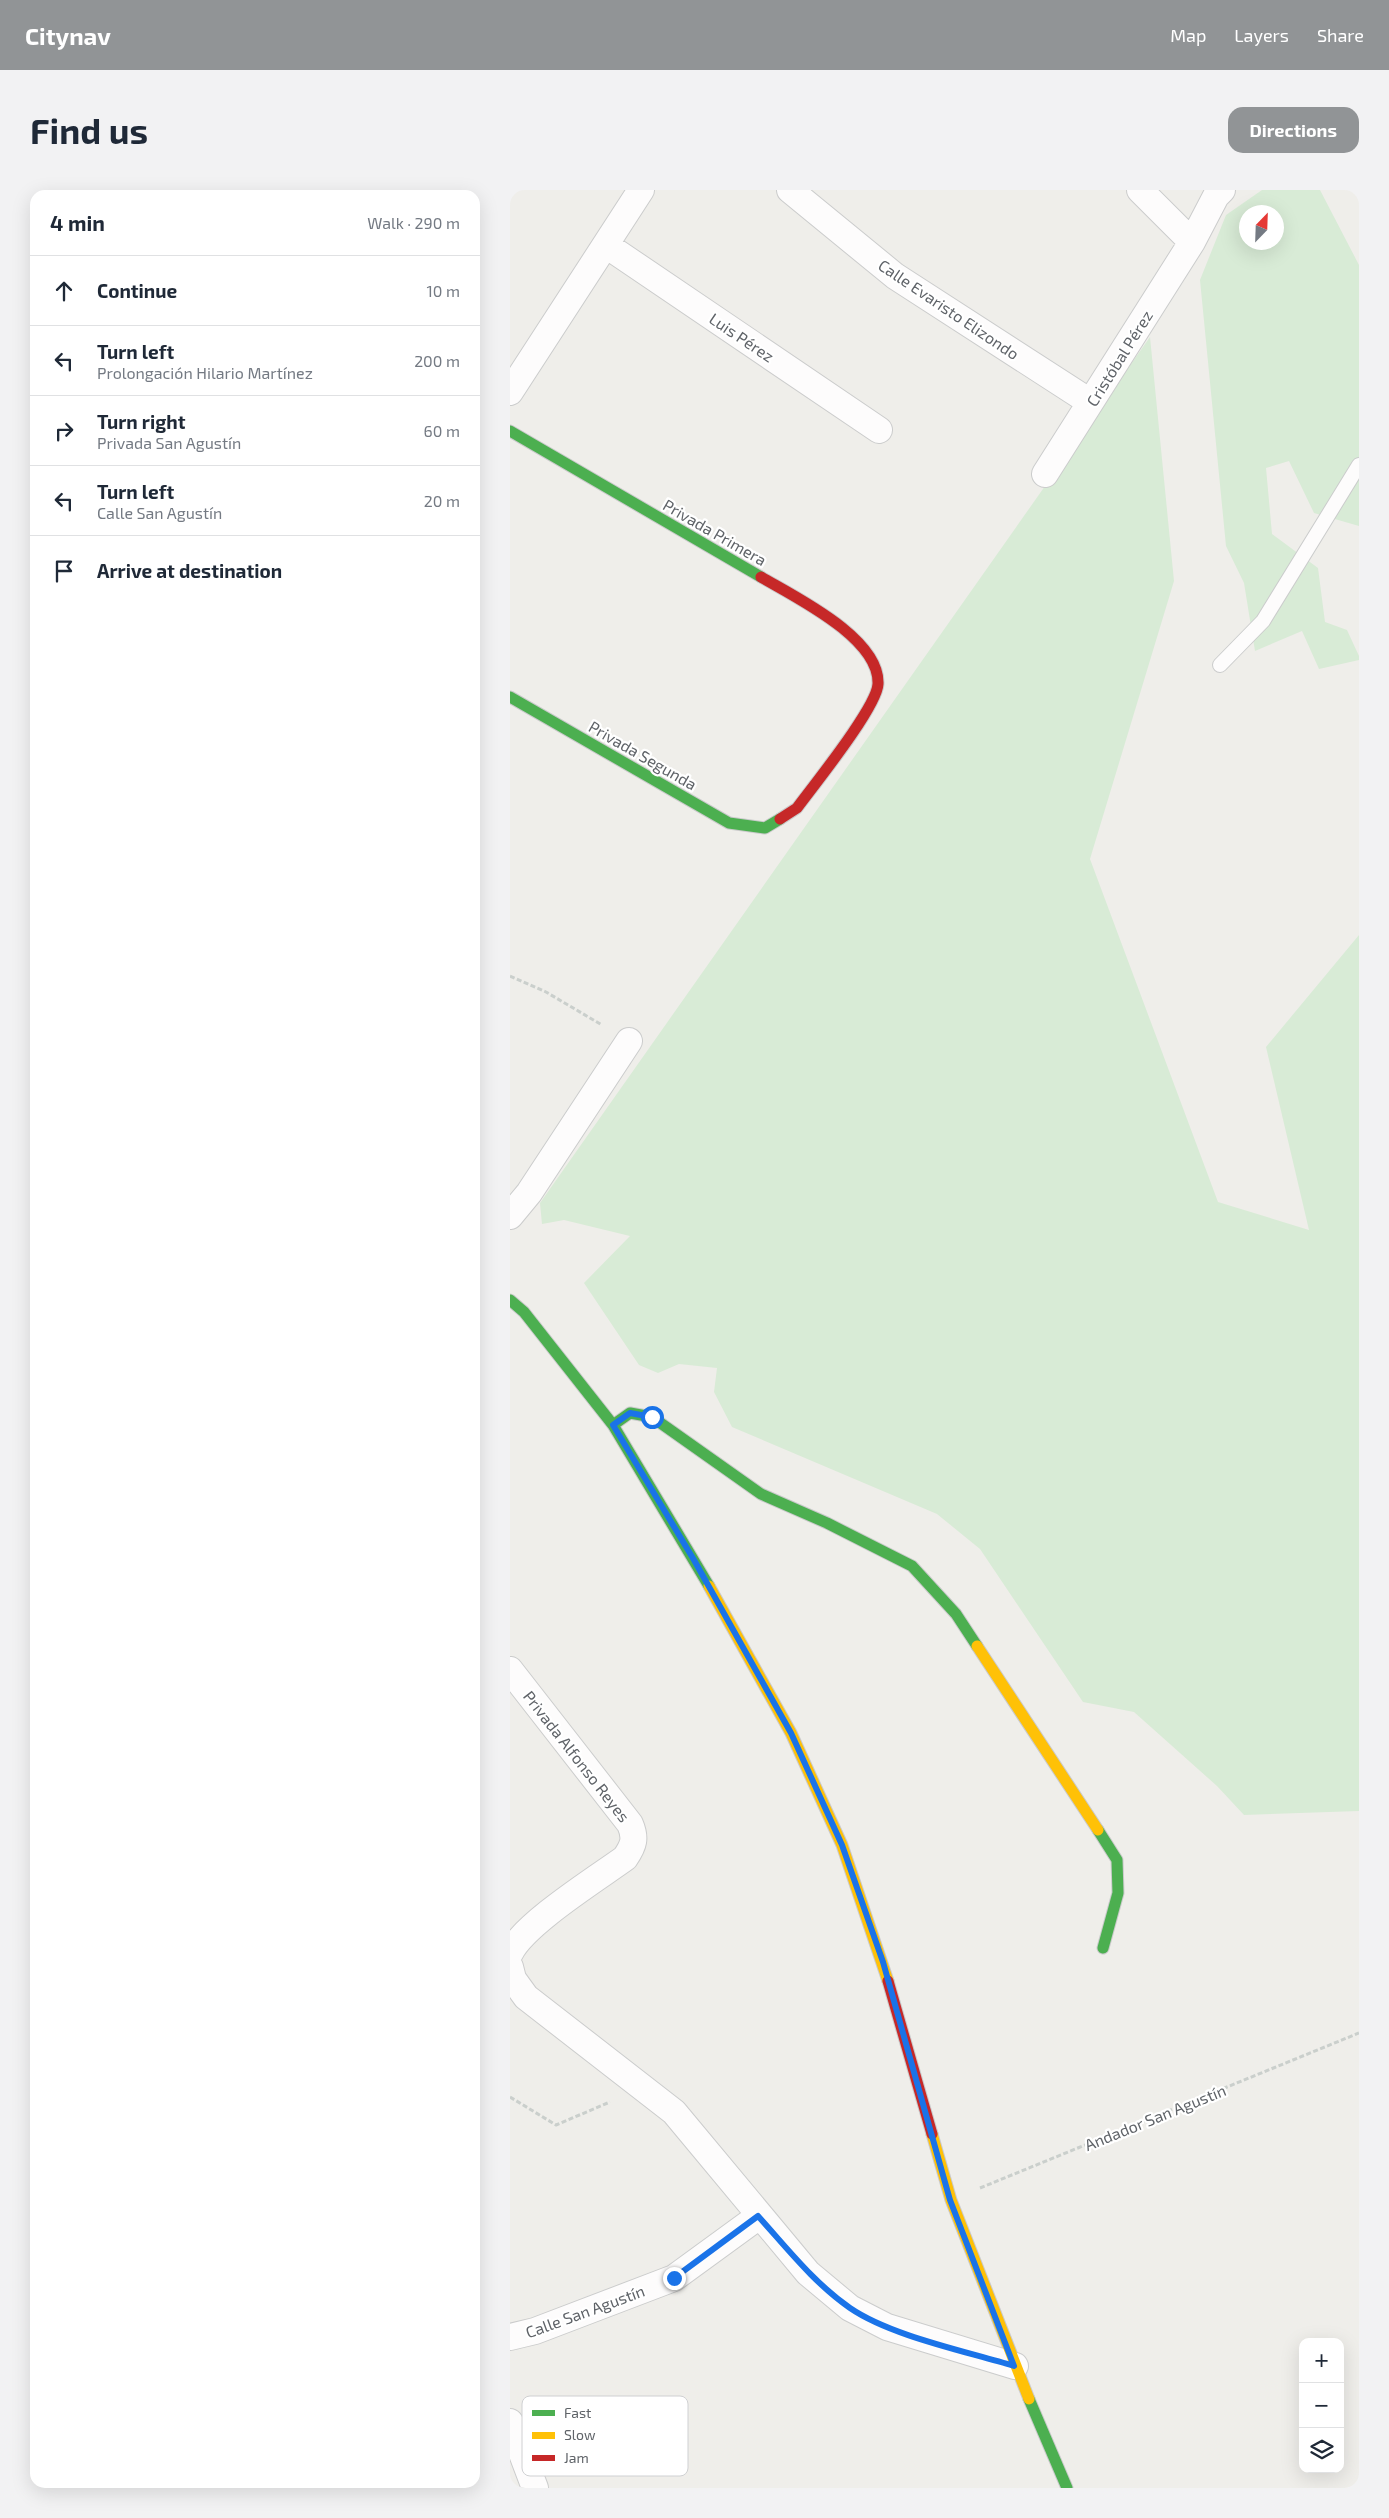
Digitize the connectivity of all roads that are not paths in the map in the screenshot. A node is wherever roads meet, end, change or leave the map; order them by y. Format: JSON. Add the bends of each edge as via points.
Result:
{"nodes":[{"id":1,"x":641,"y":190,"type":"edge"},
{"id":2,"x":790,"y":190,"type":"edge"},
{"id":3,"x":1140,"y":190,"type":"edge"},
{"id":4,"x":1222,"y":190,"type":"edge"},
{"id":5,"x":1192,"y":242,"type":"junction"},
{"id":6,"x":606,"y":245,"type":"junction"},
{"id":7,"x":510,"y":392,"type":"edge"},
{"id":8,"x":1090,"y":402,"type":"junction"},
{"id":9,"x":879,"y":430,"type":"dead end"},
{"id":10,"x":510,"y":431,"type":"edge"},
{"id":11,"x":1359,"y":465,"type":"edge"},
{"id":12,"x":1045,"y":474,"type":"dead end"},
{"id":13,"x":1220,"y":665,"type":"dead end"},
{"id":14,"x":510,"y":698,"type":"edge"},
{"id":15,"x":765,"y":828,"type":"joint"},
{"id":16,"x":629,"y":1041,"type":"road end"},
{"id":17,"x":510,"y":1216,"type":"edge"},
{"id":18,"x":510,"y":1300,"type":"edge"},
{"id":19,"x":613,"y":1425,"type":"junction"},
{"id":20,"x":510,"y":1670,"type":"edge"},
{"id":21,"x":1103,"y":1948,"type":"dead end"},
{"id":22,"x":510,"y":1953,"type":"edge"},
{"id":23,"x":510,"y":1966,"type":"edge"},
{"id":24,"x":758,"y":2216,"type":"junction"},
{"id":25,"x":510,"y":2337,"type":"edge"},
{"id":26,"x":1014,"y":2366,"type":"junction"},
{"id":27,"x":510,"y":2422,"type":"edge"},
{"id":28,"x":522,"y":2454,"type":"edge"},
{"id":29,"x":530,"y":2476,"type":"edge"},
{"id":30,"x":535,"y":2488,"type":"edge"},
{"id":31,"x":1067,"y":2488,"type":"edge"}],
"edges":[{"from":1,"to":6,"type":"street"},
{"from":2,"to":8,"type":"street","name":"Calle Evaristo Elizondo","via":[[895,276]]},
{"from":3,"to":5,"type":"street"},
{"from":4,"to":5,"type":"street","name":"Cristóbal Pérez"},
{"from":5,"to":8,"type":"street","name":"Cristóbal Pérez"},
{"from":6,"to":7,"type":"street"},
{"from":6,"to":9,"type":"street","name":"Luis Pérez"},
{"from":8,"to":12,"type":"street","name":"Cristóbal Pérez"},
{"from":10,"to":15,"type":"street","name":"Privada Primera","via":[[814,608],[849,634],[872,658],[878,684],[868,710],[797,808]]},
{"from":11,"to":13,"type":"lane","via":[[1262,621]]},
{"from":14,"to":15,"type":"street","name":"Privada Segunda","via":[[729,823]]},
{"from":16,"to":17,"type":"street","via":[[529,1194]]},
{"from":18,"to":19,"type":"street","via":[[524,1312]]},
{"from":19,"to":21,"type":"street","via":[[630,1413],[652,1417],[761,1494],[912,1566],[956,1614],[1117,1860],[1118,1893]]},
{"from":19,"to":26,"type":"street","via":[[694,1560],[791,1733],[842,1845],[883,1962],[950,2200]]},
{"from":20,"to":22,"type":"street","name":"Privada Alfonso Reyes","via":[[630,1824],[635,1835],[633,1846],[625,1858],[535,1924],[516,1941]]},
{"from":23,"to":24,"type":"street","via":[[513,1979],[526,1997],[674,2112],[704,2145]]},
{"from":24,"to":25,"type":"street","name":"Calle San Agustín","via":[[674,2278],[535,2331]]},
{"from":24,"to":26,"type":"street","via":[[808,2273],[850,2308],[887,2327]]},
{"from":26,"to":31,"type":"street"},
{"from":27,"to":28,"type":"street"},
{"from":29,"to":30,"type":"street"}]}
